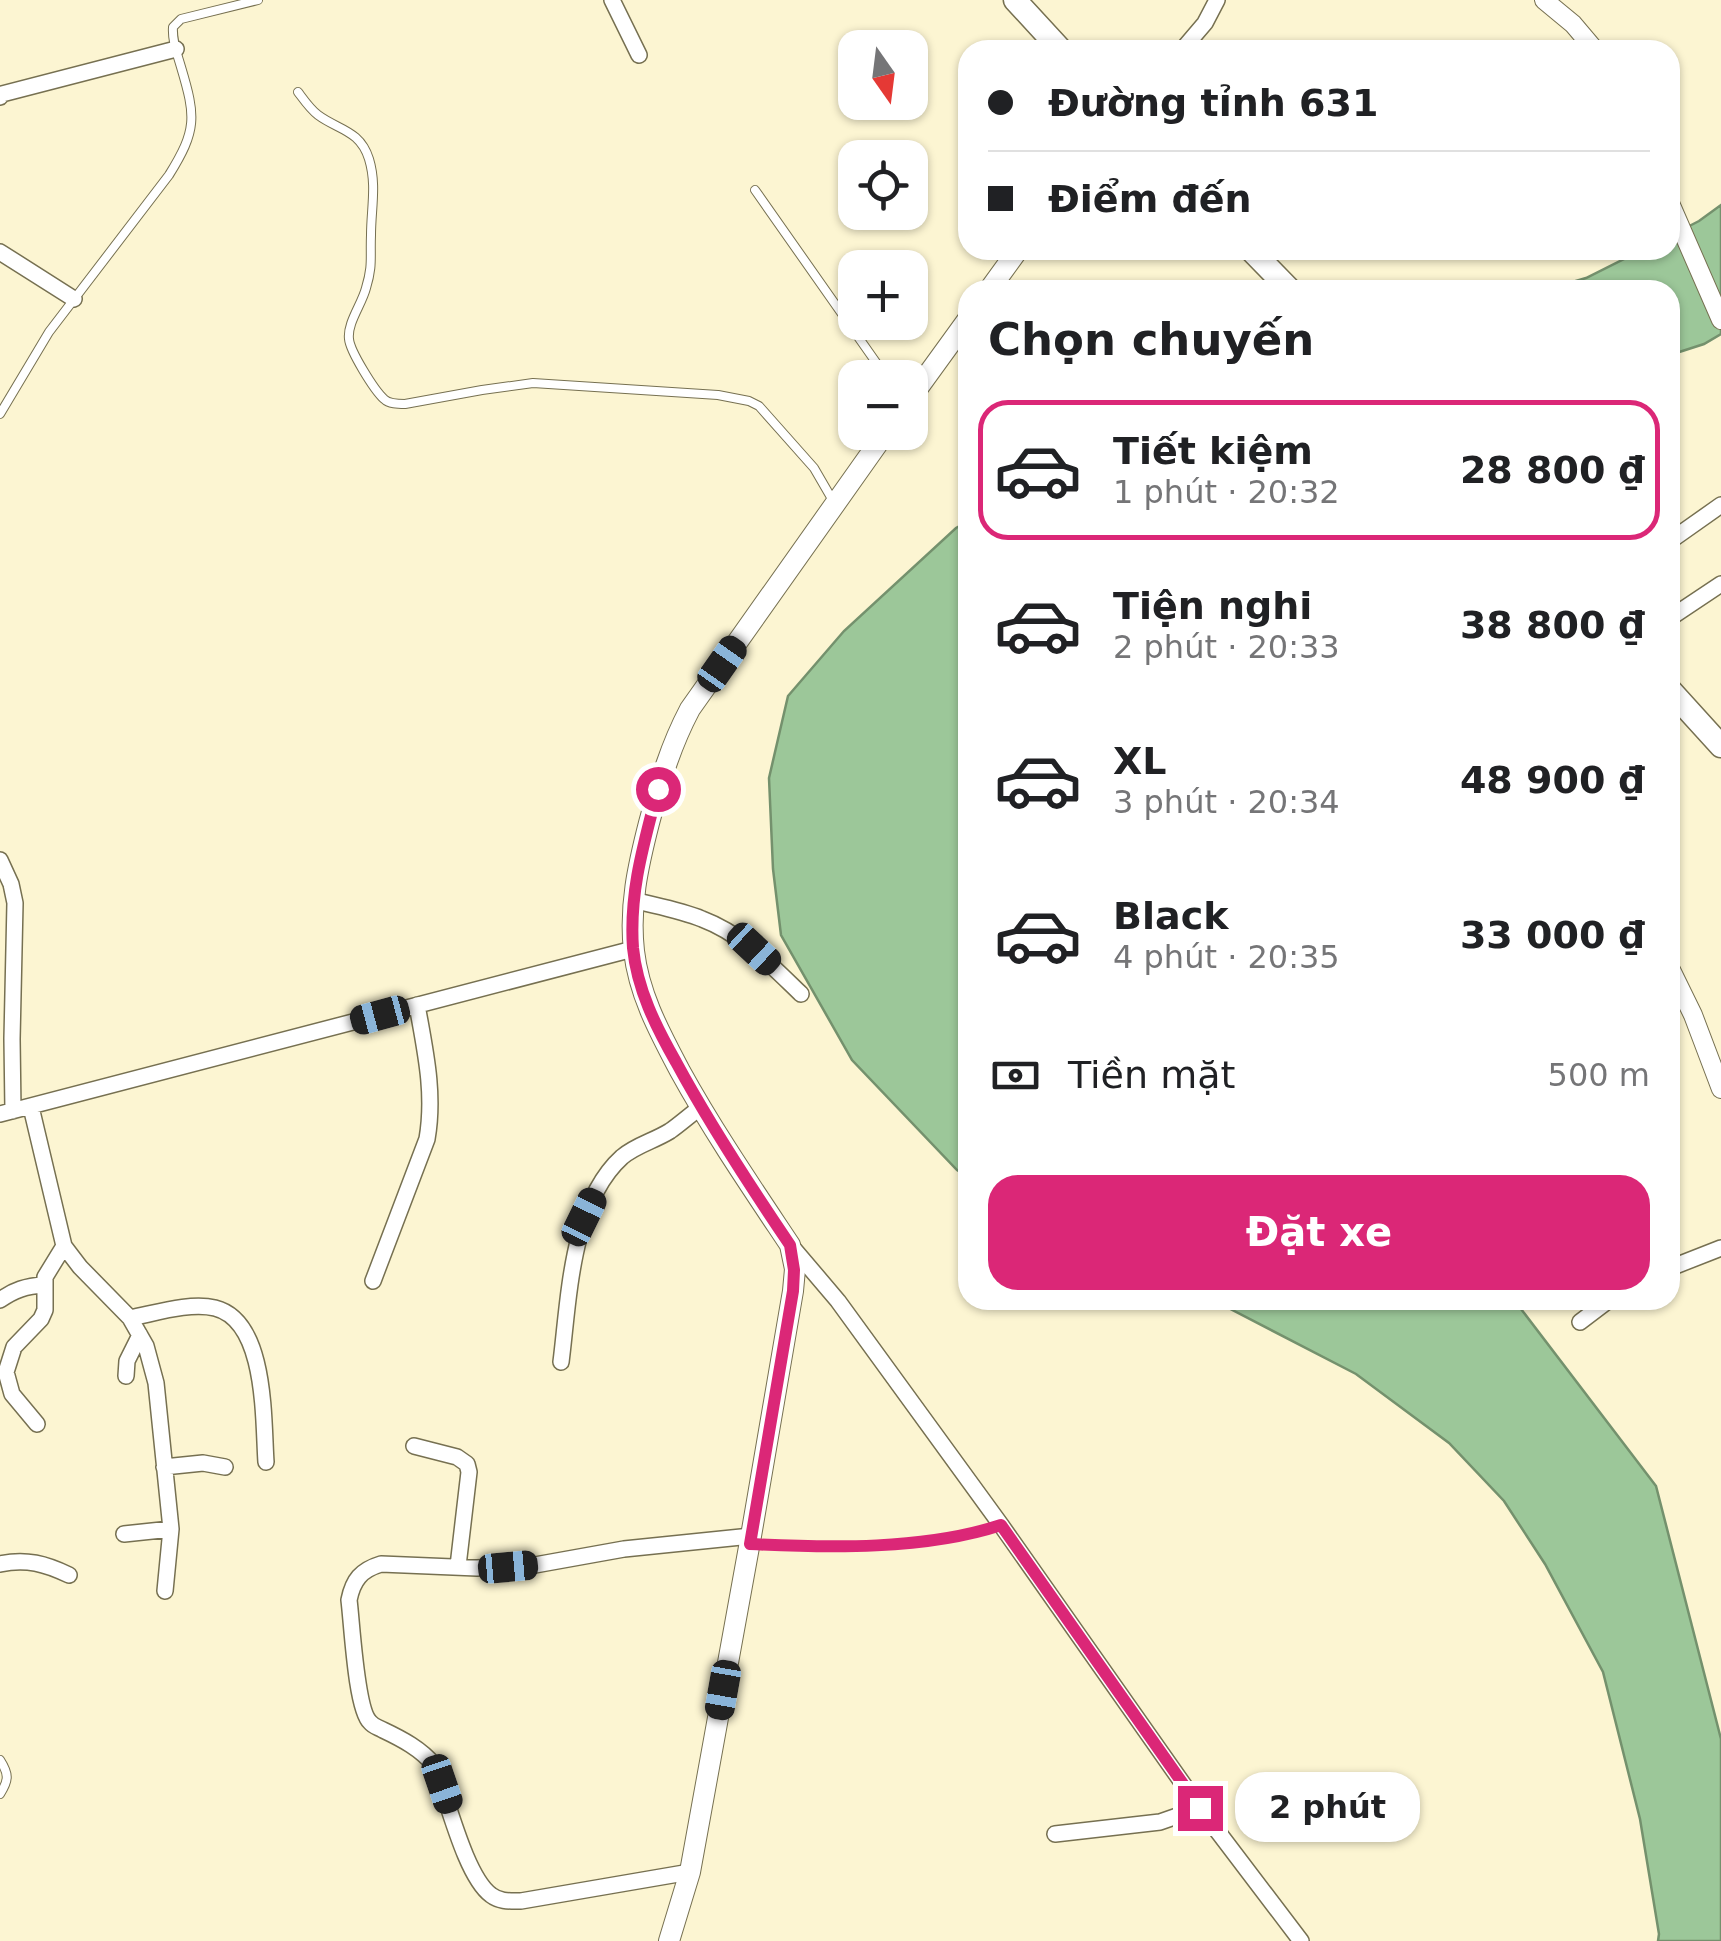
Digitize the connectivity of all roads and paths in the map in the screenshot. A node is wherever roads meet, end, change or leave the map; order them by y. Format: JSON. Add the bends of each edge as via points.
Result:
{"nodes":[{"id":1,"x":258,"y":0,"type":"edge"},
{"id":2,"x":612,"y":0,"type":"edge"},
{"id":3,"x":1015,"y":0,"type":"edge"},
{"id":4,"x":1217,"y":0,"type":"edge"},
{"id":5,"x":1544,"y":0,"type":"edge"},
{"id":6,"x":1052,"y":40,"type":"edge"},
{"id":7,"x":1190,"y":40,"type":"edge"},
{"id":8,"x":1587,"y":40,"type":"edge"},
{"id":9,"x":176,"y":49,"type":"junction"},
{"id":10,"x":638,"y":55,"type":"dead end"},
{"id":11,"x":298,"y":92,"type":"dead end"},
{"id":12,"x":1,"y":94,"type":"edge"},
{"id":13,"x":755,"y":190,"type":"dead end"},
{"id":14,"x":1680,"y":225,"type":"edge"},
{"id":15,"x":0,"y":252,"type":"edge"},
{"id":16,"x":1261,"y":260,"type":"edge"},
{"id":17,"x":1280,"y":280,"type":"edge"},
{"id":18,"x":74,"y":300,"type":"junction"},
{"id":19,"x":1721,"y":320,"type":"edge"},
{"id":20,"x":958,"y":333,"type":"edge"},
{"id":21,"x":875,"y":360,"type":"edge"},
{"id":22,"x":928,"y":374,"type":"edge"},
{"id":23,"x":0,"y":414,"type":"edge"},
{"id":24,"x":873,"y":450,"type":"edge"},
{"id":25,"x":835,"y":503,"type":"junction"},
{"id":26,"x":1721,"y":506,"type":"edge"},
{"id":27,"x":1680,"y":533,"type":"edge"},
{"id":28,"x":1721,"y":584,"type":"edge"},
{"id":29,"x":1680,"y":611,"type":"edge"},
{"id":30,"x":1680,"y":701,"type":"edge"},
{"id":31,"x":1721,"y":746,"type":"edge"},
{"id":32,"x":0,"y":860,"type":"edge"},
{"id":33,"x":633,"y":900,"type":"junction"},
{"id":34,"x":633,"y":949,"type":"junction"},
{"id":35,"x":7,"y":960,"type":"edge"},
{"id":36,"x":1680,"y":988,"type":"edge"},
{"id":37,"x":802,"y":994,"type":"dead end"},
{"id":38,"x":417,"y":1005,"type":"junction"},
{"id":39,"x":1721,"y":1089,"type":"edge"},
{"id":40,"x":31,"y":1107,"type":"junction"},
{"id":41,"x":700,"y":1107,"type":"junction"},
{"id":42,"x":7,"y":1112,"type":"edge"},
{"id":43,"x":790,"y":1245,"type":"junction"},
{"id":44,"x":64,"y":1246,"type":"junction"},
{"id":45,"x":1721,"y":1248,"type":"edge"},
{"id":46,"x":1680,"y":1264,"type":"edge"},
{"id":47,"x":373,"y":1281,"type":"dead end"},
{"id":48,"x":44,"y":1285,"type":"junction"},
{"id":49,"x":0,"y":1300,"type":"edge"},
{"id":50,"x":1596,"y":1310,"type":"edge"},
{"id":51,"x":130,"y":1318,"type":"junction"},
{"id":52,"x":1580,"y":1322,"type":"dead end"},
{"id":53,"x":140,"y":1335,"type":"junction"},
{"id":54,"x":561,"y":1362,"type":"dead end"},
{"id":55,"x":126,"y":1376,"type":"dead end"},
{"id":56,"x":37,"y":1424,"type":"dead end"},
{"id":57,"x":414,"y":1446,"type":"dead end"},
{"id":58,"x":266,"y":1462,"type":"dead end"},
{"id":59,"x":164,"y":1467,"type":"junction"},
{"id":60,"x":225,"y":1467,"type":"dead end"},
{"id":61,"x":1001,"y":1525,"type":"junction"},
{"id":62,"x":171,"y":1529,"type":"junction"},
{"id":63,"x":124,"y":1534,"type":"dead end"},
{"id":64,"x":751,"y":1540,"type":"junction"},
{"id":65,"x":0,"y":1564,"type":"edge"},
{"id":66,"x":458,"y":1566,"type":"junction"},
{"id":67,"x":69,"y":1575,"type":"dead end"},
{"id":68,"x":165,"y":1590,"type":"dead end"},
{"id":69,"x":0,"y":1760,"type":"edge"},
{"id":70,"x":0,"y":1794,"type":"edge"},
{"id":71,"x":1200,"y":1808,"type":"junction"},
{"id":72,"x":1055,"y":1834,"type":"dead end"},
{"id":73,"x":690,"y":1872,"type":"junction"},
{"id":74,"x":669,"y":1941,"type":"edge"},
{"id":75,"x":1301,"y":1941,"type":"edge"}],
"edges":[{"from":1,"to":9,"type":"lane","via":[[181,19],[173,26]]},
{"from":2,"to":10,"type":"street"},
{"from":3,"to":6,"type":"main road"},
{"from":4,"to":7,"type":"street"},
{"from":5,"to":8,"type":"street"},
{"from":9,"to":12,"type":"street"},
{"from":9,"to":18,"type":"lane","via":[[192,134],[169,175]]},
{"from":11,"to":25,"type":"lane","via":[[314,112],[352,134],[369,157],[372,267],[349,343],[384,399],[406,404],[533,383],[749,401],[814,468]]},
{"from":13,"to":21,"type":"lane"},
{"from":14,"to":19,"type":"street"},
{"from":15,"to":18,"type":"street"},
{"from":16,"to":17,"type":"main road"},
{"from":18,"to":23,"type":"lane"},
{"from":20,"to":22,"type":"main road"},
{"from":24,"to":25,"type":"main road"},
{"from":25,"to":33,"type":"main road","via":[[676,734]]},
{"from":26,"to":27,"type":"street"},
{"from":28,"to":29,"type":"street"},
{"from":30,"to":31,"type":"main road"},
{"from":32,"to":35,"type":"street","via":[[15,903]]},
{"from":33,"to":34,"type":"main road"},
{"from":33,"to":37,"type":"street","via":[[728,932]]},
{"from":34,"to":38,"type":"street"},
{"from":34,"to":41,"type":"main road","via":[[648,1007]]},
{"from":35,"to":42,"type":"street"},
{"from":36,"to":39,"type":"street"},
{"from":38,"to":40,"type":"street"},
{"from":38,"to":47,"type":"street","via":[[431,1116]]},
{"from":40,"to":42,"type":"street"},
{"from":40,"to":44,"type":"street"},
{"from":41,"to":43,"type":"main road"},
{"from":41,"to":54,"type":"street","via":[[626,1154],[600,1186],[575,1249]]},
{"from":43,"to":61,"type":"street"},
{"from":43,"to":64,"type":"main road","via":[[793,1291]]},
{"from":44,"to":48,"type":"street"},
{"from":44,"to":51,"type":"street"},
{"from":45,"to":46,"type":"street"},
{"from":48,"to":49,"type":"street"},
{"from":48,"to":56,"type":"street","via":[[45,1310],[14,1347],[6,1372],[12,1394]]},
{"from":50,"to":52,"type":"street"},
{"from":51,"to":53,"type":"street"},
{"from":51,"to":58,"type":"street","via":[[214,1308],[240,1323],[261,1388]]},
{"from":53,"to":55,"type":"street"},
{"from":53,"to":59,"type":"street","via":[[156,1383]]},
{"from":57,"to":66,"type":"street","via":[[467,1464]]},
{"from":59,"to":60,"type":"street"},
{"from":59,"to":62,"type":"street"},
{"from":61,"to":64,"type":"lane","via":[[929,1542],[804,1547]]},
{"from":61,"to":71,"type":"street"},
{"from":62,"to":63,"type":"street"},
{"from":62,"to":68,"type":"street"},
{"from":64,"to":66,"type":"street","via":[[624,1549],[535,1565]]},
{"from":64,"to":73,"type":"main road"},
{"from":65,"to":67,"type":"street","via":[[45,1564]]},
{"from":66,"to":73,"type":"street","via":[[380,1564],[358,1576],[349,1600],[366,1719],[434,1765],[484,1888],[493,1898],[521,1901]]},
{"from":69,"to":70,"type":"lane","via":[[8,1773]]},
{"from":71,"to":72,"type":"street","via":[[1160,1822]]},
{"from":71,"to":75,"type":"street"},
{"from":73,"to":74,"type":"main road"}]}
